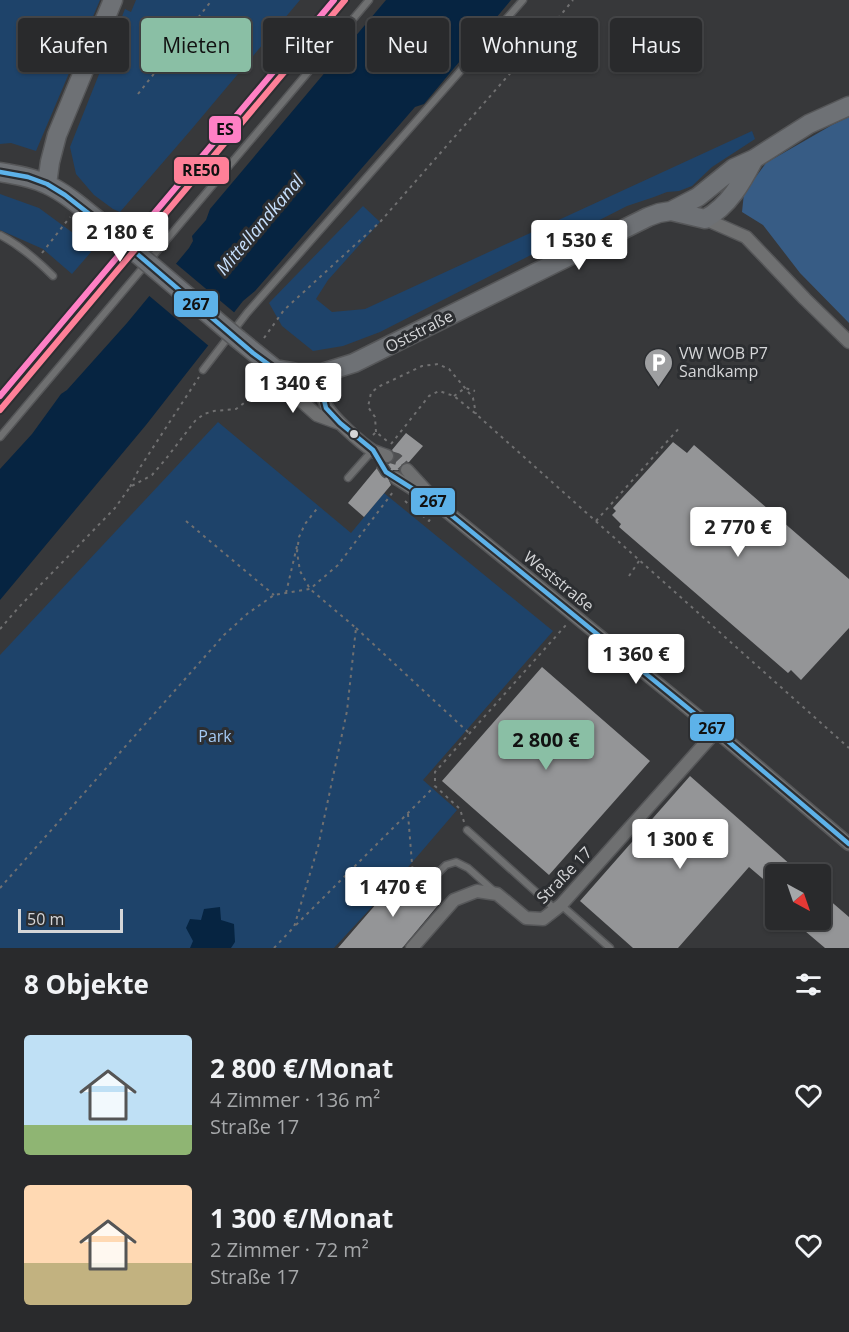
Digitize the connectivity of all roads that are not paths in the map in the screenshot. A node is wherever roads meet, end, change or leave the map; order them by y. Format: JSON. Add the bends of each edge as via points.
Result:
{"nodes":[{"id":1,"x":114,"y":0,"type":"edge"},
{"id":2,"x":369,"y":0,"type":"edge"},
{"id":3,"x":524,"y":0,"type":"edge"},
{"id":4,"x":849,"y":106,"type":"edge"},
{"id":5,"x":754,"y":159,"type":"junction"},
{"id":6,"x":0,"y":172,"type":"edge"},
{"id":7,"x":47,"y":184,"type":"junction"},
{"id":8,"x":671,"y":211,"type":"junction"},
{"id":9,"x":705,"y":219,"type":"junction"},
{"id":10,"x":0,"y":235,"type":"edge"},
{"id":11,"x":53,"y":276,"type":"dead end"},
{"id":12,"x":849,"y":342,"type":"edge"},
{"id":13,"x":274,"y":369,"type":"junction"},
{"id":14,"x":204,"y":370,"type":"road end"},
{"id":15,"x":322,"y":373,"type":"junction"},
{"id":16,"x":340,"y":423,"type":"junction"},
{"id":17,"x":0,"y":437,"type":"edge"},
{"id":18,"x":373,"y":450,"type":"junction"},
{"id":19,"x":386,"y":455,"type":"tunnel mouth"},
{"id":20,"x":401,"y":476,"type":"tunnel mouth"},
{"id":21,"x":348,"y":478,"type":"dead end"},
{"id":22,"x":716,"y":731,"type":"junction"},
{"id":23,"x":467,"y":831,"type":"road end"},
{"id":24,"x":849,"y":844,"type":"edge"},
{"id":25,"x":432,"y":879,"type":"dead end"},
{"id":26,"x":496,"y":894,"type":"junction"},
{"id":27,"x":559,"y":908,"type":"junction"},
{"id":28,"x":412,"y":948,"type":"edge"},
{"id":29,"x":610,"y":948,"type":"edge"}],
"edges":[{"from":1,"to":7,"type":"street","via":[[57,135]]},
{"from":2,"to":17,"type":"lane"},
{"from":3,"to":14,"type":"lane","via":[[247,313]]},
{"from":4,"to":5,"type":"street","name":"Oststraße","via":[[809,124]]},
{"from":5,"to":8,"type":"street","name":"Oststraße"},
{"from":5,"to":9,"type":"street","via":[[728,202]]},
{"from":6,"to":7,"type":"street"},
{"from":7,"to":13,"type":"street","bridge":true,"via":[[80,205]]},
{"from":8,"to":9,"type":"street"},
{"from":8,"to":15,"type":"street","name":"Oststraße","via":[[648,217],[354,363]]},
{"from":9,"to":12,"type":"street","via":[[746,237]]},
{"from":10,"to":11,"type":"lane","via":[[15,242]]},
{"from":13,"to":15,"type":"street","name":"Oststraße"},
{"from":13,"to":16,"type":"street","via":[[289,390],[317,415]]},
{"from":15,"to":16,"type":"street","via":[[321,392],[326,408]]},
{"from":16,"to":18,"type":"street"},
{"from":18,"to":19,"type":"street"},
{"from":18,"to":21,"type":"lane"},
{"from":20,"to":22,"type":"street","name":"Weststraße"},
{"from":22,"to":24,"type":"street","name":"Weststraße"},
{"from":22,"to":27,"type":"street","name":"Straße 17"},
{"from":23,"to":27,"type":"lane"},
{"from":25,"to":26,"type":"lane","via":[[446,865],[456,862]]},
{"from":26,"to":27,"type":"street","name":"Straße 17","via":[[526,918],[543,919]]},
{"from":26,"to":28,"type":"street","via":[[477,891],[454,900]]},
{"from":27,"to":29,"type":"lane"}]}
